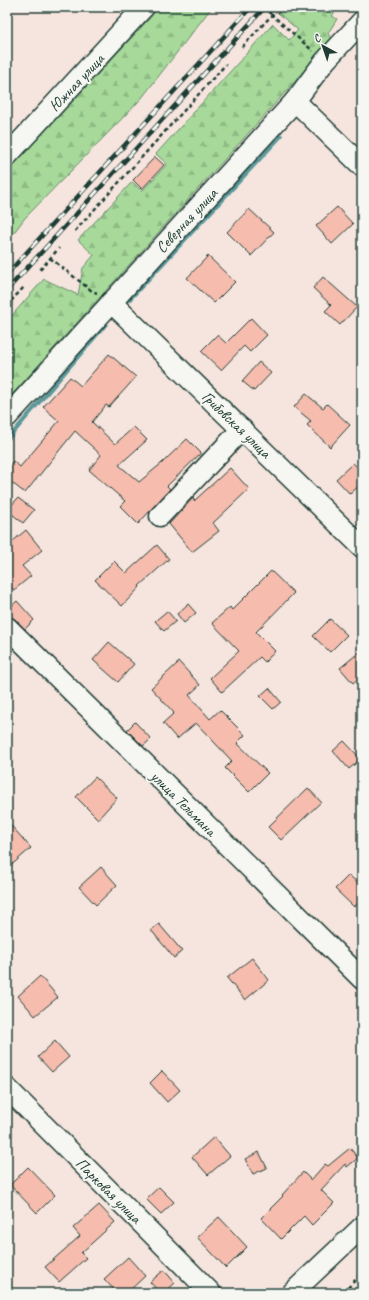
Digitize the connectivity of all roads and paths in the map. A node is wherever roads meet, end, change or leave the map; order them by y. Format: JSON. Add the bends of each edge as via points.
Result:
{"nodes":[{"id":1,"x":144,"y":7,"type":"edge"},
{"id":2,"x":263,"y":7,"type":"edge"},
{"id":3,"x":272,"y":15,"type":"junction"},
{"id":4,"x":362,"y":21,"type":"edge"},
{"id":5,"x":242,"y":47,"type":"dead end"},
{"id":6,"x":325,"y":62,"type":"junction"},
{"id":7,"x":226,"y":64,"type":"dead end"},
{"id":8,"x":295,"y":102,"type":"junction"},
{"id":9,"x":7,"y":156,"type":"edge"},
{"id":10,"x":362,"y":166,"type":"edge"},
{"id":11,"x":75,"y":231,"type":"dead end"},
{"id":12,"x":59,"y":248,"type":"dead end"},
{"id":13,"x":50,"y":258,"type":"junction"},
{"id":14,"x":40,"y":270,"type":"dead end"},
{"id":15,"x":24,"y":286,"type":"dead end"},
{"id":16,"x":11,"y":302,"type":"dead end"},
{"id":17,"x":111,"y":302,"type":"junction"},
{"id":18,"x":7,"y":417,"type":"edge"},
{"id":19,"x":242,"y":429,"type":"junction"},
{"id":20,"x":160,"y":516,"type":"dead end"},
{"id":21,"x":362,"y":546,"type":"edge"},
{"id":22,"x":7,"y":627,"type":"edge"},
{"id":23,"x":362,"y":979,"type":"edge"},
{"id":24,"x":7,"y":1088,"type":"edge"},
{"id":25,"x":362,"y":1227,"type":"edge"},
{"id":26,"x":362,"y":1273,"type":"edge"},
{"id":27,"x":211,"y":1293,"type":"edge"},
{"id":28,"x":292,"y":1293,"type":"edge"},
{"id":29,"x":343,"y":1293,"type":"edge"}],
"edges":[{"from":1,"to":9,"type":"street","name":"Южная улица"},
{"from":2,"to":3,"type":"path","bridge":true},
{"from":3,"to":5,"type":"path"},
{"from":3,"to":6,"type":"path"},
{"from":4,"to":6,"type":"street","name":"Северная улица"},
{"from":6,"to":8,"type":"street","name":"Северная улица"},
{"from":7,"to":11,"type":"path"},
{"from":8,"to":10,"type":"street"},
{"from":8,"to":17,"type":"street","name":"Северная улица"},
{"from":12,"to":13,"type":"path"},
{"from":13,"to":14,"type":"path"},
{"from":13,"to":17,"type":"path","via":[[92,291],[106,296]]},
{"from":15,"to":16,"type":"path"},
{"from":17,"to":18,"type":"street","name":"Северная улица"},
{"from":17,"to":19,"type":"street","name":"Грибовская улица"},
{"from":19,"to":20,"type":"street"},
{"from":19,"to":21,"type":"street","name":"Грибовская улица"},
{"from":22,"to":23,"type":"street","name":"улица Тельмана"},
{"from":24,"to":27,"type":"street","name":"Парковая улица"},
{"from":25,"to":28,"type":"street"},
{"from":26,"to":29,"type":"path"}]}
